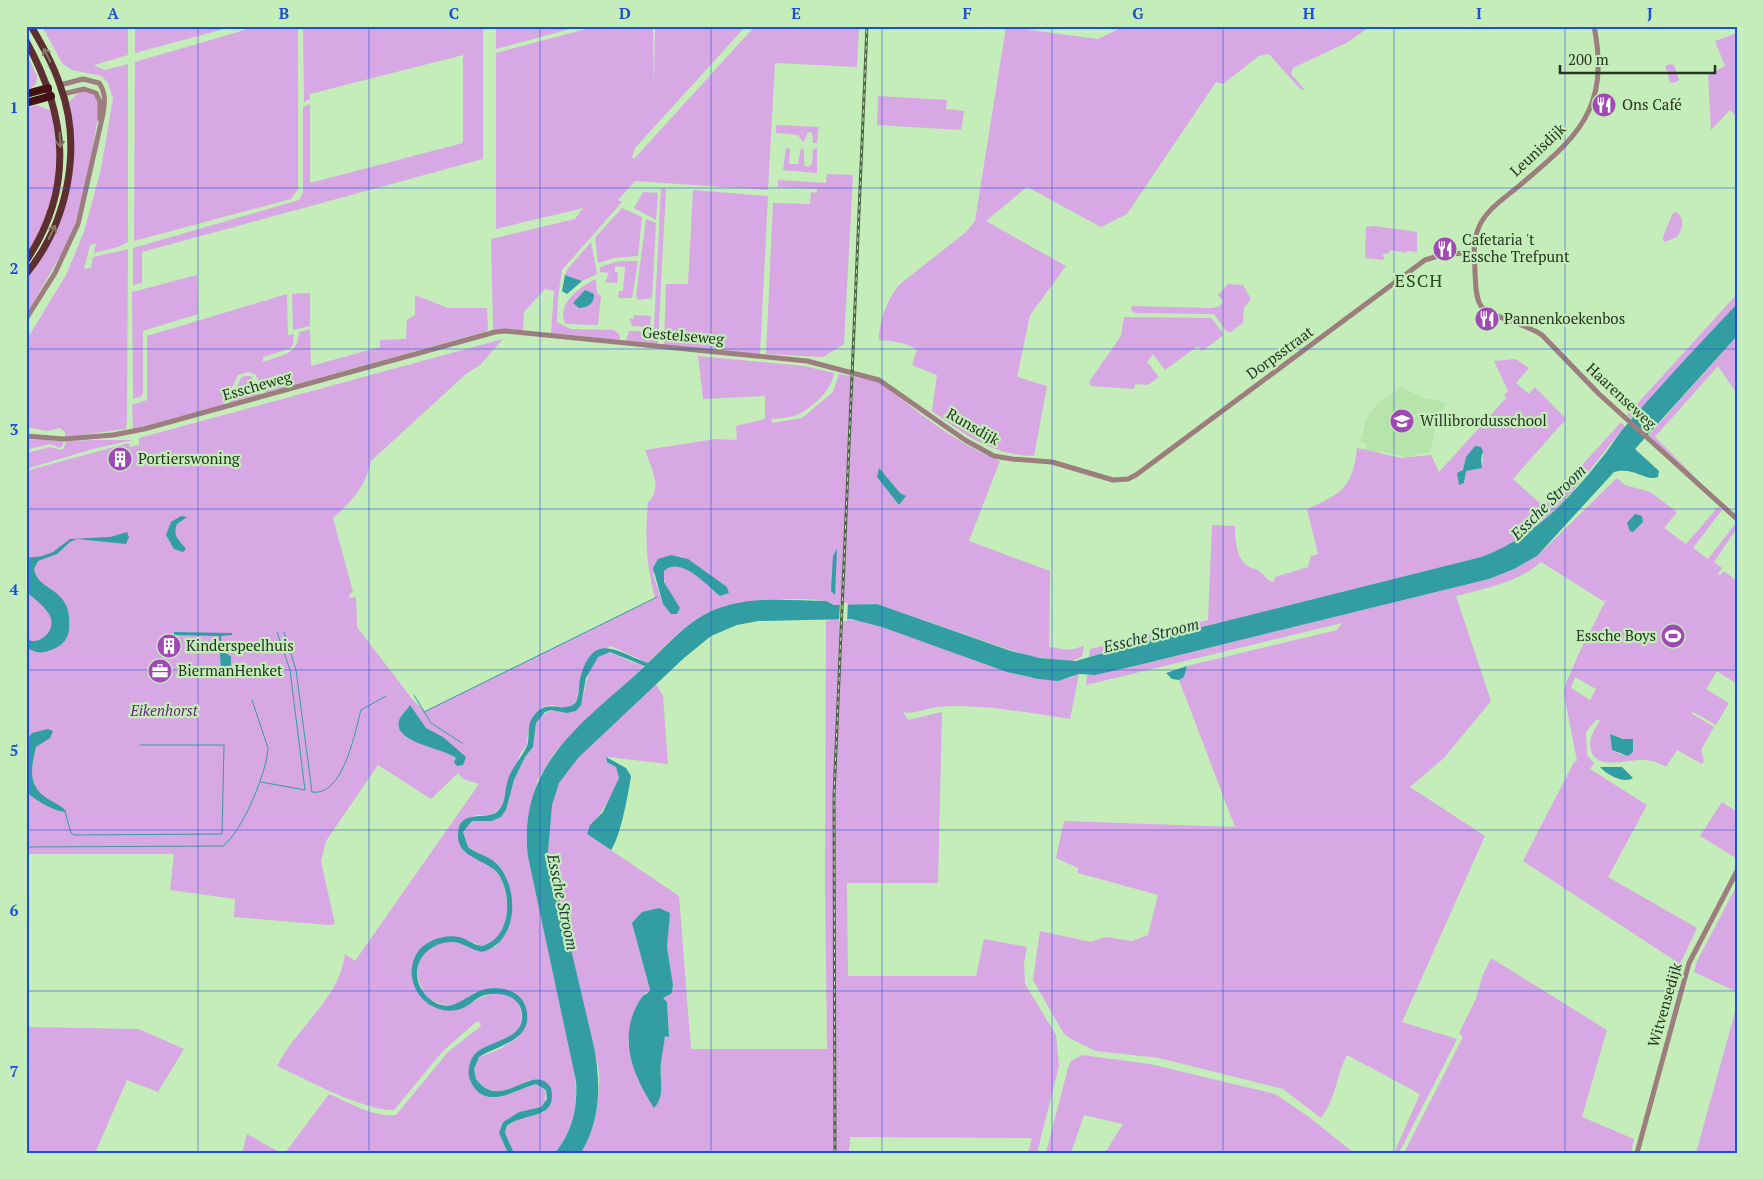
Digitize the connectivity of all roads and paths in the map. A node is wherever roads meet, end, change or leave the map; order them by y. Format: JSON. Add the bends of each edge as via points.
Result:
{"nodes":[{"id":1,"x":31,"y":26,"type":"edge"},
{"id":2,"x":1594,"y":26,"type":"edge"},
{"id":3,"x":26,"y":41,"type":"edge"},
{"id":4,"x":60,"y":85,"type":"junction"},
{"id":5,"x":48,"y":88,"type":"junction"},
{"id":6,"x":26,"y":94,"type":"edge"},
{"id":7,"x":63,"y":94,"type":"junction"},
{"id":8,"x":51,"y":96,"type":"junction"},
{"id":9,"x":26,"y":103,"type":"edge"},
{"id":10,"x":100,"y":123,"type":"junction"},
{"id":11,"x":1474,"y":252,"type":"junction"},
{"id":12,"x":26,"y":261,"type":"edge"},
{"id":13,"x":26,"y":274,"type":"edge"},
{"id":14,"x":1480,"y":305,"type":"joint"},
{"id":15,"x":26,"y":319,"type":"edge"},
{"id":16,"x":490,"y":333,"type":"joint"},
{"id":17,"x":871,"y":377,"type":"joint"},
{"id":18,"x":26,"y":436,"type":"edge"},
{"id":19,"x":1103,"y":478,"type":"joint"},
{"id":20,"x":1737,"y":519,"type":"edge"},
{"id":21,"x":1737,"y":871,"type":"edge"},
{"id":22,"x":1637,"y":1153,"type":"edge"}],
"edges":[{"from":4,"to":1,"type":"main road","one_way":true},
{"from":2,"to":11,"type":"street","name":"Leunisdijk","via":[[1600,60],[1599,76],[1587,116],[1555,155],[1486,214],[1476,234]]},
{"from":3,"to":5,"type":"main road"},
{"from":4,"to":5,"type":"main road"},
{"from":4,"to":7,"type":"main road"},
{"from":4,"to":10,"type":"street","via":[[82,79],[99,83],[105,99]]},
{"from":5,"to":6,"type":"highway"},
{"from":5,"to":8,"type":"main road"},
{"from":7,"to":8,"type":"main road"},
{"from":7,"to":10,"type":"street","via":[[84,89],[96,93],[100,102]]},
{"from":13,"to":7,"type":"main road","one_way":true,"via":[[53,231],[67,188],[70,147]]},
{"from":8,"to":9,"type":"highway"},
{"from":8,"to":12,"type":"main road","one_way":true,"via":[[60,145],[58,185],[45,228]]},
{"from":10,"to":15,"type":"street","via":[[78,224],[56,273]]},
{"from":11,"to":14,"type":"street","name":"Leunisdijk"},
{"from":11,"to":19,"type":"street","name":"Dorpsstraat","via":[[1425,260],[1136,475],[1122,480]]},
{"from":14,"to":20,"type":"street","name":"Haarenseweg","via":[[1540,333],[1626,419]]},
{"from":16,"to":17,"type":"street","name":"Gestelseweg","via":[[797,359]]},
{"from":16,"to":18,"type":"street","name":"Esscheweg","via":[[136,431],[64,439]]},
{"from":17,"to":19,"type":"street","name":"Runsdijk","via":[[985,452],[1006,458],[1062,464]]},
{"from":21,"to":22,"type":"street","name":"Witvensedijk","via":[[1689,963]]}]}
